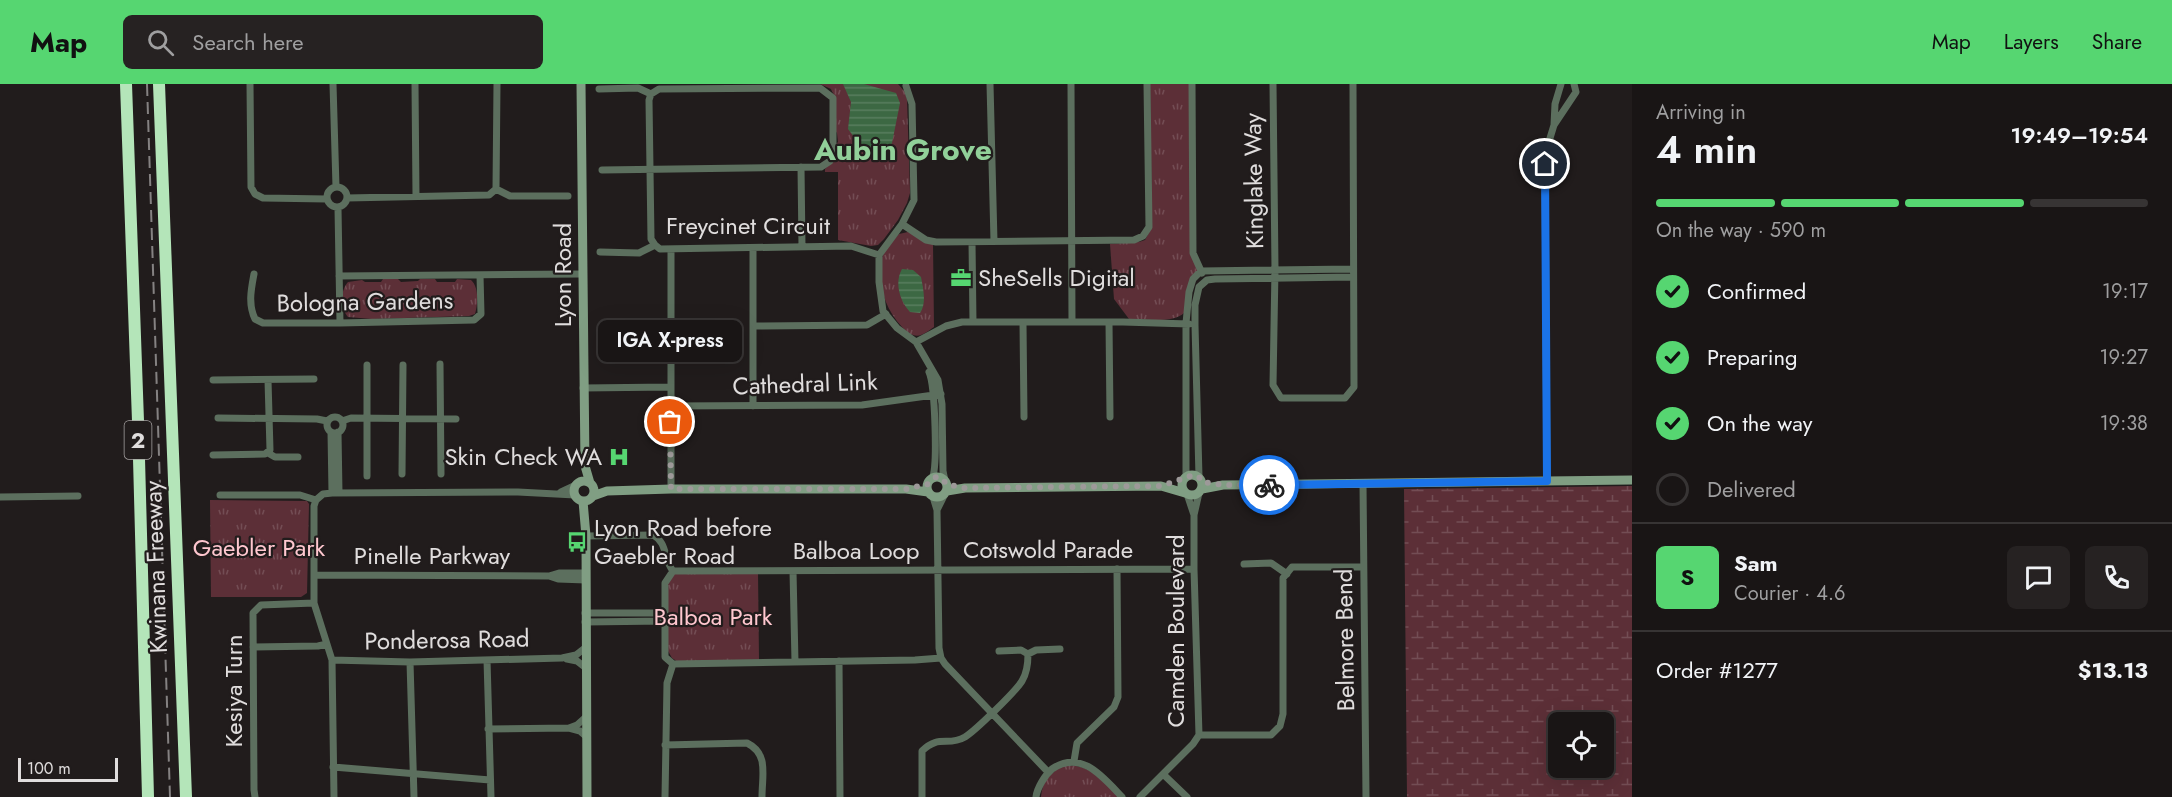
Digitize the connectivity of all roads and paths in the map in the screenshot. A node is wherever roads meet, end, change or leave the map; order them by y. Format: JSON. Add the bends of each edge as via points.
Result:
{"nodes":[{"id":1,"x":126,"y":84,"type":"edge"},
{"id":2,"x":159,"y":84,"type":"edge"},
{"id":3,"x":250,"y":84,"type":"edge"},
{"id":4,"x":333,"y":84,"type":"edge"},
{"id":5,"x":415,"y":84,"type":"edge"},
{"id":6,"x":497,"y":84,"type":"edge"},
{"id":7,"x":581,"y":84,"type":"edge"},
{"id":8,"x":906,"y":84,"type":"edge"},
{"id":9,"x":990,"y":84,"type":"edge"},
{"id":10,"x":1071,"y":84,"type":"edge"},
{"id":11,"x":1147,"y":84,"type":"edge"},
{"id":12,"x":1192,"y":84,"type":"edge"},
{"id":13,"x":1273,"y":84,"type":"edge"},
{"id":14,"x":1353,"y":84,"type":"edge"},
{"id":15,"x":1561,"y":84,"type":"edge"},
{"id":16,"x":1574,"y":84,"type":"edge"},
{"id":17,"x":742,"y":86,"type":"edge"},
{"id":18,"x":599,"y":88,"type":"dead end"},
{"id":19,"x":651,"y":94,"type":"junction"},
{"id":20,"x":1554,"y":125,"type":"junction"},
{"id":21,"x":801,"y":167,"type":"junction"},
{"id":22,"x":602,"y":170,"type":"dead end"},
{"id":23,"x":650,"y":170,"type":"junction"},
{"id":24,"x":336,"y":187,"type":"junction"},
{"id":25,"x":496,"y":189,"type":"junction"},
{"id":26,"x":416,"y":196,"type":"junction"},
{"id":27,"x":568,"y":196,"type":"dead end"},
{"id":28,"x":347,"y":198,"type":"junction"},
{"id":29,"x":327,"y":199,"type":"junction"},
{"id":30,"x":338,"y":208,"type":"junction"},
{"id":31,"x":902,"y":224,"type":"junction"},
{"id":32,"x":1071,"y":240,"type":"junction"},
{"id":33,"x":994,"y":241,"type":"junction"},
{"id":34,"x":972,"y":242,"type":"junction"},
{"id":35,"x":655,"y":245,"type":"junction"},
{"id":36,"x":802,"y":247,"type":"junction"},
{"id":37,"x":753,"y":248,"type":"junction"},
{"id":38,"x":670,"y":249,"type":"junction"},
{"id":39,"x":600,"y":252,"type":"dead end"},
{"id":40,"x":879,"y":255,"type":"junction"},
{"id":41,"x":1275,"y":269,"type":"junction"},
{"id":42,"x":1353,"y":269,"type":"junction"},
{"id":43,"x":1201,"y":271,"type":"junction"},
{"id":44,"x":254,"y":274,"type":"dead end"},
{"id":45,"x":582,"y":274,"type":"junction"},
{"id":46,"x":480,"y":275,"type":"junction"},
{"id":47,"x":339,"y":276,"type":"junction"},
{"id":48,"x":1353,"y":277,"type":"junction"},
{"id":49,"x":1274,"y":278,"type":"junction"},
{"id":50,"x":1207,"y":280,"type":"junction"},
{"id":51,"x":886,"y":314,"type":"junction"},
{"id":52,"x":973,"y":322,"type":"junction"},
{"id":53,"x":1023,"y":322,"type":"junction"},
{"id":54,"x":1072,"y":322,"type":"junction"},
{"id":55,"x":1109,"y":322,"type":"junction"},
{"id":56,"x":340,"y":323,"type":"junction"},
{"id":57,"x":1186,"y":323,"type":"junction"},
{"id":58,"x":1195,"y":325,"type":"junction"},
{"id":59,"x":753,"y":326,"type":"junction"},
{"id":60,"x":918,"y":345,"type":"junction"},
{"id":61,"x":440,"y":364,"type":"dead end"},
{"id":62,"x":367,"y":365,"type":"dead end"},
{"id":63,"x":403,"y":365,"type":"dead end"},
{"id":64,"x":213,"y":380,"type":"dead end"},
{"id":65,"x":268,"y":380,"type":"junction"},
{"id":66,"x":314,"y":380,"type":"dead end"},
{"id":67,"x":670,"y":387,"type":"junction"},
{"id":68,"x":583,"y":388,"type":"junction"},
{"id":69,"x":937,"y":394,"type":"junction"},
{"id":70,"x":670,"y":406,"type":"junction"},
{"id":71,"x":753,"y":406,"type":"junction"},
{"id":72,"x":1024,"y":417,"type":"dead end"},
{"id":73,"x":1110,"y":417,"type":"dead end"},
{"id":74,"x":218,"y":418,"type":"dead end"},
{"id":75,"x":269,"y":418,"type":"junction"},
{"id":76,"x":367,"y":418,"type":"junction"},
{"id":77,"x":402,"y":418,"type":"junction"},
{"id":78,"x":440,"y":419,"type":"junction"},
{"id":79,"x":456,"y":419,"type":"dead end"},
{"id":80,"x":327,"y":421,"type":"junction"},
{"id":81,"x":342,"y":421,"type":"junction"},
{"id":82,"x":334,"y":432,"type":"junction"},
{"id":83,"x":268,"y":453,"type":"junction"},
{"id":84,"x":213,"y":455,"type":"dead end"},
{"id":85,"x":298,"y":456,"type":"dead end"},
{"id":86,"x":585,"y":466,"type":"junction"},
{"id":87,"x":402,"y":474,"type":"dead end"},
{"id":88,"x":441,"y":474,"type":"dead end"},
{"id":89,"x":367,"y":476,"type":"dead end"},
{"id":90,"x":1185,"y":477,"type":"junction"},
{"id":91,"x":1632,"y":480,"type":"edge"},
{"id":92,"x":1547,"y":481,"type":"junction"},
{"id":93,"x":1363,"y":483,"type":"junction"},
{"id":94,"x":591,"y":484,"type":"junction"},
{"id":95,"x":1200,"y":485,"type":"junction"},
{"id":96,"x":1161,"y":486,"type":"junction"},
{"id":97,"x":930,"y":488,"type":"junction"},
{"id":98,"x":946,"y":488,"type":"junction"},
{"id":99,"x":671,"y":489,"type":"junction"},
{"id":100,"x":607,"y":491,"type":"junction"},
{"id":101,"x":335,"y":493,"type":"junction"},
{"id":102,"x":583,"y":493,"type":"junction"},
{"id":103,"x":1186,"y":493,"type":"junction"},
{"id":104,"x":219,"y":495,"type":"dead end"},
{"id":105,"x":78,"y":496,"type":"dead end"},
{"id":106,"x":0,"y":497,"type":"edge"},
{"id":107,"x":316,"y":500,"type":"junction"},
{"id":108,"x":938,"y":510,"type":"junction"},
{"id":109,"x":1194,"y":515,"type":"junction"},
{"id":110,"x":586,"y":536,"type":"junction"},
{"id":111,"x":1244,"y":564,"type":"dead end"},
{"id":112,"x":1363,"y":567,"type":"junction"},
{"id":113,"x":1194,"y":569,"type":"junction"},
{"id":114,"x":939,"y":570,"type":"junction"},
{"id":115,"x":1117,"y":570,"type":"junction"},
{"id":116,"x":673,"y":571,"type":"junction"},
{"id":117,"x":793,"y":571,"type":"junction"},
{"id":118,"x":1287,"y":574,"type":"junction"},
{"id":119,"x":314,"y":575,"type":"junction"},
{"id":120,"x":586,"y":576,"type":"junction"},
{"id":121,"x":314,"y":603,"type":"junction"},
{"id":122,"x":665,"y":613,"type":"junction"},
{"id":123,"x":585,"y":618,"type":"junction"},
{"id":124,"x":665,"y":621,"type":"junction"},
{"id":125,"x":327,"y":644,"type":"junction"},
{"id":126,"x":253,"y":646,"type":"junction"},
{"id":127,"x":585,"y":648,"type":"junction"},
{"id":128,"x":1060,"y":649,"type":"dead end"},
{"id":129,"x":999,"y":651,"type":"dead end"},
{"id":130,"x":1028,"y":654,"type":"junction"},
{"id":131,"x":562,"y":658,"type":"junction"},
{"id":132,"x":941,"y":658,"type":"junction"},
{"id":133,"x":332,"y":660,"type":"junction"},
{"id":134,"x":487,"y":660,"type":"junction"},
{"id":135,"x":410,"y":662,"type":"junction"},
{"id":136,"x":795,"y":662,"type":"junction"},
{"id":137,"x":839,"y":662,"type":"junction"},
{"id":138,"x":673,"y":664,"type":"junction"},
{"id":139,"x":586,"y":668,"type":"junction"},
{"id":140,"x":992,"y":713,"type":"junction"},
{"id":141,"x":587,"y":716,"type":"junction"},
{"id":142,"x":569,"y":728,"type":"junction"},
{"id":143,"x":488,"y":729,"type":"junction"},
{"id":144,"x":1199,"y":735,"type":"junction"},
{"id":145,"x":587,"y":738,"type":"junction"},
{"id":146,"x":665,"y":745,"type":"junction"},
{"id":147,"x":1074,"y":761,"type":"junction"},
{"id":148,"x":333,"y":767,"type":"junction"},
{"id":149,"x":1048,"y":772,"type":"junction"},
{"id":150,"x":413,"y":773,"type":"junction"},
{"id":151,"x":1164,"y":775,"type":"junction"},
{"id":152,"x":490,"y":780,"type":"junction"},
{"id":153,"x":148,"y":797,"type":"edge"},
{"id":154,"x":186,"y":797,"type":"edge"},
{"id":155,"x":255,"y":797,"type":"edge"},
{"id":156,"x":334,"y":797,"type":"edge"},
{"id":157,"x":414,"y":797,"type":"edge"},
{"id":158,"x":490,"y":797,"type":"edge"},
{"id":159,"x":587,"y":797,"type":"edge"},
{"id":160,"x":665,"y":797,"type":"edge"},
{"id":161,"x":762,"y":797,"type":"edge"},
{"id":162,"x":840,"y":797,"type":"edge"},
{"id":163,"x":922,"y":797,"type":"edge"},
{"id":164,"x":1036,"y":797,"type":"edge"},
{"id":165,"x":1122,"y":797,"type":"edge"},
{"id":166,"x":1140,"y":797,"type":"edge"},
{"id":167,"x":1187,"y":797,"type":"edge"},
{"id":168,"x":1366,"y":797,"type":"edge"}],
"edges":[{"from":1,"to":153,"type":"highway","name":"Kwinana Freeway","number":"2"},
{"from":2,"to":154,"type":"highway","name":"Kwinana Freeway","number":"2"},
{"from":3,"to":29,"type":"street","via":[[251,187],[255,194],[263,198]]},
{"from":4,"to":24,"type":"street"},
{"from":5,"to":26,"type":"street"},
{"from":6,"to":25,"type":"street"},
{"from":7,"to":45,"type":"street","name":"Lyon Road"},
{"from":8,"to":31,"type":"street","via":[[912,104],[914,200]]},
{"from":9,"to":33,"type":"street"},
{"from":10,"to":32,"type":"street"},
{"from":11,"to":32,"type":"street","via":[[1149,227],[1134,240]]},
{"from":12,"to":43,"type":"street","via":[[1193,254]]},
{"from":13,"to":41,"type":"street","name":"Kinglake Way"},
{"from":14,"to":42,"type":"street"},
{"from":15,"to":20,"type":"street"},
{"from":16,"to":20,"type":"street","via":[[1574,98]]},
{"from":17,"to":19,"type":"street","via":[[659,89]]},
{"from":17,"to":21,"type":"street","via":[[820,88],[833,98],[830,161],[821,167]]},
{"from":18,"to":19,"type":"street","via":[[638,88]]},
{"from":19,"to":23,"type":"street","name":"Freycinet Circuit"},
{"from":20,"to":92,"type":"street","via":[[1544,183]]},
{"from":21,"to":23,"type":"street"},
{"from":21,"to":36,"type":"street"},
{"from":22,"to":23,"type":"street"},
{"from":23,"to":35,"type":"street","name":"Freycinet Circuit","via":[[651,239]]},
{"from":24,"to":28,"type":"street","via":[[346,192]]},
{"from":24,"to":29,"type":"street","via":[[330,189]]},
{"from":25,"to":26,"type":"street","via":[[489,195]]},
{"from":25,"to":27,"type":"street","via":[[510,196]]},
{"from":26,"to":28,"type":"street"},
{"from":28,"to":30,"type":"street"},
{"from":29,"to":30,"type":"street"},
{"from":30,"to":47,"type":"street"},
{"from":31,"to":34,"type":"street","via":[[926,240]]},
{"from":31,"to":40,"type":"street"},
{"from":32,"to":33,"type":"street"},
{"from":32,"to":54,"type":"street"},
{"from":33,"to":34,"type":"street"},
{"from":34,"to":52,"type":"street"},
{"from":35,"to":38,"type":"street","name":"Freycinet Circuit"},
{"from":35,"to":39,"type":"street","via":[[639,253]]},
{"from":36,"to":37,"type":"street","name":"Freycinet Circuit"},
{"from":36,"to":40,"type":"street","name":"Freycinet Circuit","via":[[851,246]]},
{"from":37,"to":38,"type":"street","name":"Freycinet Circuit"},
{"from":37,"to":59,"type":"street"},
{"from":38,"to":67,"type":"street"},
{"from":40,"to":51,"type":"street","via":[[879,282]]},
{"from":41,"to":42,"type":"street"},
{"from":41,"to":43,"type":"street"},
{"from":41,"to":49,"type":"street","name":"Kinglake Way"},
{"from":42,"to":48,"type":"street"},
{"from":43,"to":50,"type":"street"},
{"from":43,"to":57,"type":"street","via":[[1192,279]]},
{"from":44,"to":56,"type":"street","name":"Bologna Gardens","via":[[251,310],[255,319],[263,323]]},
{"from":45,"to":46,"type":"street"},
{"from":45,"to":68,"type":"street","name":"Lyon Road"},
{"from":46,"to":47,"type":"street"},
{"from":46,"to":56,"type":"street","name":"Bologna Gardens","via":[[481,314],[474,320]]},
{"from":47,"to":56,"type":"street"},
{"from":48,"to":49,"type":"street"},
{"from":48,"to":49,"type":"street","name":"Kinglake Way","via":[[1354,387],[1345,398],[1281,398],[1273,386]]},
{"from":49,"to":50,"type":"street"},
{"from":50,"to":58,"type":"street","name":"Camden Boulevard","via":[[1199,286]]},
{"from":51,"to":59,"type":"street","via":[[867,325]]},
{"from":51,"to":60,"type":"street"},
{"from":52,"to":53,"type":"street"},
{"from":52,"to":60,"type":"street","via":[[946,326]]},
{"from":53,"to":54,"type":"street"},
{"from":53,"to":72,"type":"street"},
{"from":54,"to":55,"type":"street"},
{"from":55,"to":57,"type":"street"},
{"from":55,"to":73,"type":"street"},
{"from":57,"to":58,"type":"street"},
{"from":57,"to":90,"type":"street"},
{"from":58,"to":95,"type":"street","name":"Camden Boulevard"},
{"from":59,"to":71,"type":"street"},
{"from":60,"to":69,"type":"street"},
{"from":61,"to":78,"type":"street"},
{"from":62,"to":76,"type":"street"},
{"from":63,"to":77,"type":"street"},
{"from":64,"to":65,"type":"street"},
{"from":65,"to":66,"type":"street"},
{"from":65,"to":75,"type":"street"},
{"from":67,"to":68,"type":"street"},
{"from":67,"to":70,"type":"street"},
{"from":68,"to":86,"type":"street","name":"Lyon Road"},
{"from":69,"to":71,"type":"street","name":"Cathedral Link","via":[[862,405]]},
{"from":69,"to":97,"type":"street","via":[[935,472]]},
{"from":69,"to":98,"type":"street"},
{"from":70,"to":71,"type":"street","name":"Cathedral Link"},
{"from":70,"to":99,"type":"street"},
{"from":74,"to":75,"type":"street"},
{"from":75,"to":80,"type":"street"},
{"from":75,"to":83,"type":"street"},
{"from":76,"to":77,"type":"street"},
{"from":76,"to":81,"type":"street"},
{"from":76,"to":89,"type":"street"},
{"from":77,"to":78,"type":"street"},
{"from":77,"to":87,"type":"street"},
{"from":78,"to":79,"type":"street"},
{"from":78,"to":88,"type":"street"},
{"from":80,"to":81,"type":"street","via":[[334,417]]},
{"from":80,"to":82,"type":"street","via":[[327,428]]},
{"from":81,"to":82,"type":"street","via":[[342,428]]},
{"from":82,"to":101,"type":"street"},
{"from":83,"to":84,"type":"street"},
{"from":83,"to":85,"type":"street","via":[[275,457]]},
{"from":86,"to":94,"type":"street","name":"Lyon Road"},
{"from":86,"to":102,"type":"street","name":"Lyon Road"},
{"from":90,"to":95,"type":"street","via":[[1193,475]]},
{"from":90,"to":96,"type":"street"},
{"from":90,"to":103,"type":"street","via":[[1181,485]]},
{"from":91,"to":92,"type":"street"},
{"from":92,"to":93,"type":"street"},
{"from":93,"to":95,"type":"street"},
{"from":93,"to":112,"type":"street","name":"Belmore Bend"},
{"from":94,"to":100,"type":"street"},
{"from":94,"to":102,"type":"street"},
{"from":95,"to":103,"type":"street","via":[[1194,495]]},
{"from":95,"to":109,"type":"street","name":"Camden Boulevard"},
{"from":96,"to":98,"type":"street"},
{"from":96,"to":103,"type":"street"},
{"from":97,"to":98,"type":"street","via":[[940,497]]},
{"from":97,"to":98,"type":"street","via":[[939,478]]},
{"from":97,"to":99,"type":"street"},
{"from":97,"to":108,"type":"street"},
{"from":98,"to":108,"type":"street"},
{"from":99,"to":100,"type":"street"},
{"from":100,"to":102,"type":"street"},
{"from":101,"to":102,"type":"street"},
{"from":101,"to":107,"type":"street","via":[[323,494]]},
{"from":102,"to":110,"type":"street","name":"Lyon Road"},
{"from":103,"to":109,"type":"street","name":"Camden Boulevard"},
{"from":104,"to":107,"type":"street","via":[[300,495]]},
{"from":105,"to":106,"type":"street"},
{"from":107,"to":119,"type":"street"},
{"from":108,"to":114,"type":"street"},
{"from":109,"to":113,"type":"street","name":"Camden Boulevard"},
{"from":110,"to":116,"type":"street","via":[[653,535],[664,545],[667,564]]},
{"from":110,"to":120,"type":"street","name":"Lyon Road"},
{"from":111,"to":118,"type":"street","via":[[1271,563]]},
{"from":112,"to":118,"type":"street","via":[[1292,567]]},
{"from":112,"to":168,"type":"street","name":"Belmore Bend"},
{"from":113,"to":115,"type":"street","name":"Cotswold Parade"},
{"from":113,"to":144,"type":"street","name":"Camden Boulevard"},
{"from":114,"to":115,"type":"street","name":"Cotswold Parade"},
{"from":114,"to":117,"type":"street","name":"Balboa Loop"},
{"from":114,"to":132,"type":"street"},
{"from":115,"to":147,"type":"street","via":[[1118,697],[1114,707],[1077,743]]},
{"from":116,"to":117,"type":"street","name":"Balboa Loop"},
{"from":116,"to":122,"type":"street","via":[[665,583]]},
{"from":117,"to":136,"type":"street"},
{"from":118,"to":144,"type":"street","via":[[1283,578],[1280,726],[1271,735]]},
{"from":119,"to":120,"type":"street","name":"Pinelle Parkway","via":[[558,579]]},
{"from":119,"to":121,"type":"street"},
{"from":120,"to":123,"type":"street","name":"Lyon Road"},
{"from":121,"to":125,"type":"street"},
{"from":121,"to":126,"type":"street","name":"Kesiya Turn","via":[[261,605],[253,613]]},
{"from":122,"to":123,"type":"street"},
{"from":122,"to":124,"type":"street"},
{"from":123,"to":124,"type":"street"},
{"from":123,"to":127,"type":"street","name":"Lyon Road"},
{"from":124,"to":138,"type":"street","via":[[665,657]]},
{"from":125,"to":126,"type":"street"},
{"from":125,"to":133,"type":"street"},
{"from":126,"to":155,"type":"street","name":"Kesiya Turn"},
{"from":127,"to":131,"type":"street","name":"Ponderosa Road"},
{"from":127,"to":139,"type":"street","name":"Lyon Road"},
{"from":128,"to":130,"type":"street"},
{"from":129,"to":130,"type":"street","via":[[1021,650]]},
{"from":130,"to":140,"type":"street","via":[[1022,682]]},
{"from":131,"to":134,"type":"street","name":"Ponderosa Road"},
{"from":131,"to":139,"type":"street","name":"Ponderosa Road"},
{"from":132,"to":137,"type":"street"},
{"from":132,"to":140,"type":"street"},
{"from":133,"to":135,"type":"street","name":"Ponderosa Road"},
{"from":133,"to":148,"type":"street"},
{"from":134,"to":135,"type":"street","name":"Ponderosa Road"},
{"from":134,"to":143,"type":"street"},
{"from":135,"to":150,"type":"street"},
{"from":136,"to":137,"type":"street"},
{"from":136,"to":138,"type":"street"},
{"from":137,"to":162,"type":"street"},
{"from":138,"to":146,"type":"street","via":[[667,683]]},
{"from":139,"to":141,"type":"street","name":"Lyon Road"},
{"from":140,"to":149,"type":"street"},
{"from":140,"to":163,"type":"street","via":[[964,738],[931,742],[922,751]]},
{"from":141,"to":142,"type":"street"},
{"from":141,"to":145,"type":"street","name":"Lyon Road"},
{"from":142,"to":143,"type":"street"},
{"from":142,"to":145,"type":"street","via":[[580,730]]},
{"from":143,"to":152,"type":"street"},
{"from":144,"to":151,"type":"street","name":"Camden Boulevard"},
{"from":145,"to":159,"type":"street","name":"Lyon Road"},
{"from":146,"to":160,"type":"street"},
{"from":146,"to":161,"type":"street","via":[[747,743],[757,748],[762,757]]},
{"from":147,"to":149,"type":"street","via":[[1061,763]]},
{"from":147,"to":165,"type":"street","via":[[1104,777]]},
{"from":148,"to":150,"type":"street"},
{"from":148,"to":156,"type":"street"},
{"from":149,"to":164,"type":"street"},
{"from":150,"to":152,"type":"street"},
{"from":150,"to":157,"type":"street"},
{"from":151,"to":166,"type":"street","name":"Camden Boulevard"},
{"from":151,"to":167,"type":"street"},
{"from":152,"to":158,"type":"street"}]}
